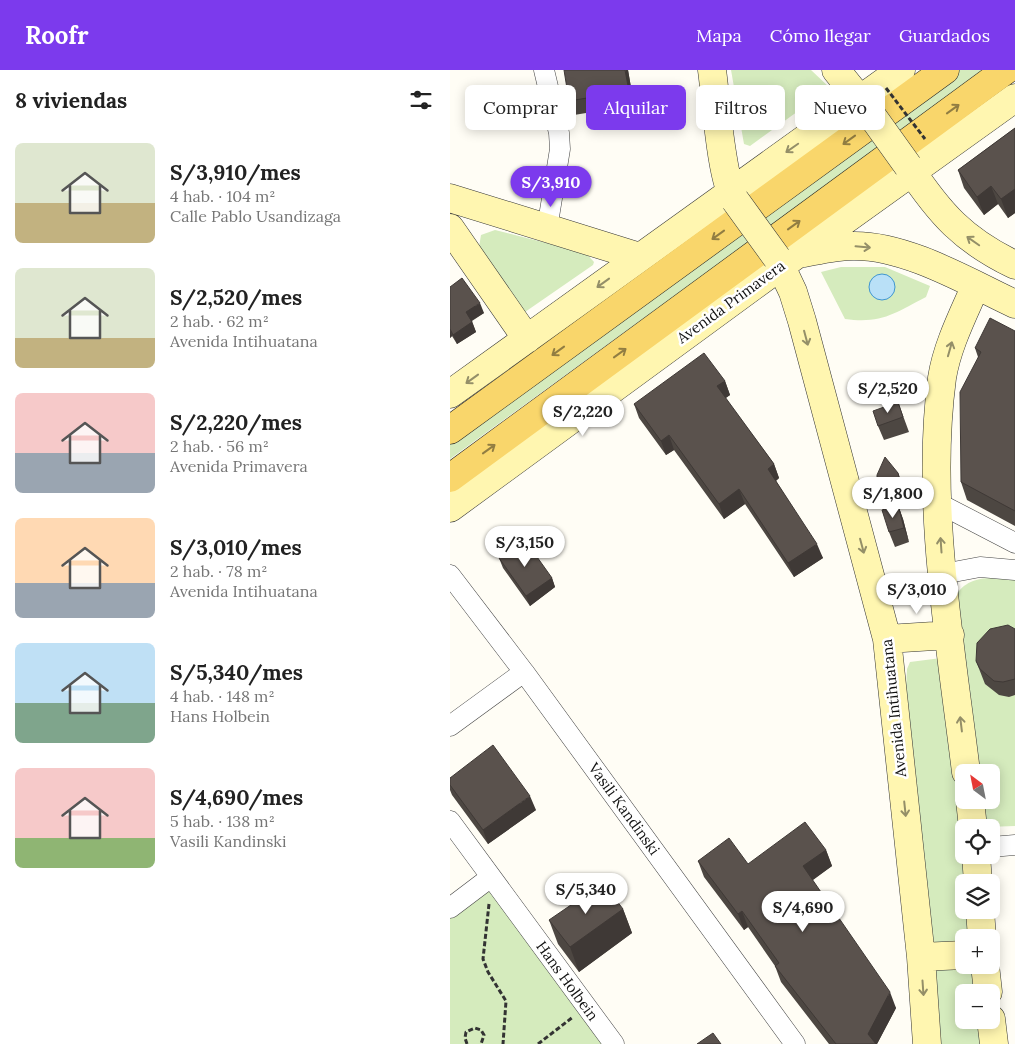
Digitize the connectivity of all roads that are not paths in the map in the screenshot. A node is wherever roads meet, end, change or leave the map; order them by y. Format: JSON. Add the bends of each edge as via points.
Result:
{"nodes":[{"id":1,"x":544,"y":70,"type":"edge"},
{"id":2,"x":712,"y":70,"type":"edge"},
{"id":3,"x":836,"y":70,"type":"edge"},
{"id":4,"x":945,"y":70,"type":"edge"},
{"id":5,"x":1006,"y":70,"type":"edge"},
{"id":6,"x":848,"y":85,"type":"edge"},
{"id":7,"x":1015,"y":98,"type":"edge"},
{"id":8,"x":825,"y":130,"type":"edge"},
{"id":9,"x":882,"y":130,"type":"edge"},
{"id":10,"x":910,"y":170,"type":"junction"},
{"id":11,"x":732,"y":196,"type":"junction"},
{"id":12,"x":450,"y":198,"type":"edge"},
{"id":13,"x":517,"y":220,"type":"junction"},
{"id":14,"x":450,"y":228,"type":"edge"},
{"id":15,"x":547,"y":229,"type":"junction"},
{"id":16,"x":640,"y":257,"type":"junction"},
{"id":17,"x":785,"y":259,"type":"junction"},
{"id":18,"x":1015,"y":265,"type":"edge"},
{"id":19,"x":477,"y":266,"type":"junction"},
{"id":20,"x":976,"y":285,"type":"junction"},
{"id":21,"x":1015,"y":304,"type":"edge"},
{"id":22,"x":527,"y":339,"type":"junction"},
{"id":23,"x":450,"y":394,"type":"edge"},
{"id":24,"x":450,"y":430,"type":"edge"},
{"id":25,"x":450,"y":478,"type":"edge"},
{"id":26,"x":938,"y":504,"type":"junction"},
{"id":27,"x":450,"y":508,"type":"edge"},
{"id":28,"x":1015,"y":543,"type":"edge"},
{"id":29,"x":1015,"y":570,"type":"edge"},
{"id":30,"x":943,"y":574,"type":"junction"},
{"id":31,"x":450,"y":575,"type":"edge"},
{"id":32,"x":950,"y":635,"type":"junction"},
{"id":33,"x":887,"y":639,"type":"junction"},
{"id":34,"x":524,"y":672,"type":"junction"},
{"id":35,"x":450,"y":726,"type":"edge"},
{"id":36,"x":965,"y":764,"type":"edge"},
{"id":37,"x":450,"y":821,"type":"edge"},
{"id":38,"x":1015,"y":845,"type":"edge"},
{"id":39,"x":1000,"y":846,"type":"edge"},
{"id":40,"x":491,"y":877,"type":"junction"},
{"id":41,"x":450,"y":908,"type":"edge"},
{"id":42,"x":955,"y":955,"type":"edge"},
{"id":43,"x":921,"y":957,"type":"junction"},
{"id":44,"x":992,"y":1029,"type":"edge"},
{"id":45,"x":614,"y":1044,"type":"edge"},
{"id":46,"x":795,"y":1044,"type":"edge"},
{"id":47,"x":927,"y":1044,"type":"edge"},
{"id":48,"x":994,"y":1044,"type":"edge"}],
"edges":[{"from":1,"to":15,"type":"street","via":[[560,149]]},
{"from":2,"to":11,"type":"main road"},
{"from":3,"to":6,"type":"main road"},
{"from":4,"to":24,"type":"main road","one_way":true},
{"from":25,"to":5,"type":"main road","name":"Avenida Primavera","one_way":true},
{"from":7,"to":10,"type":"main road","name":"Avenida Primavera"},
{"from":8,"to":11,"type":"main road","one_way":true},
{"from":9,"to":10,"type":"main road","bridge":true},
{"from":10,"to":17,"type":"main road","name":"Avenida Primavera"},
{"from":18,"to":10,"type":"main road","one_way":true,"via":[[964,235],[945,217]]},
{"from":11,"to":16,"type":"main road"},
{"from":11,"to":17,"type":"main road","name":"Avenida Intihuatana","bridge":true},
{"from":12,"to":13,"type":"main road"},
{"from":13,"to":15,"type":"main road"},
{"from":13,"to":19,"type":"main road","via":[[477,225],[470,240]]},
{"from":14,"to":19,"type":"main road"},
{"from":15,"to":16,"type":"main road"},
{"from":16,"to":22,"type":"main road","one_way":true},
{"from":17,"to":20,"type":"main road","one_way":true,"via":[[853,246],[878,248],[917,260]]},
{"from":17,"to":27,"type":"main road","name":"Avenida Primavera"},
{"from":17,"to":33,"type":"main road","name":"Avenida Intihuatana","one_way":true},
{"from":19,"to":22,"type":"main road"},
{"from":20,"to":21,"type":"main road"},
{"from":26,"to":20,"type":"main road","one_way":true,"via":[[942,377],[955,334]]},
{"from":22,"to":23,"type":"main road","one_way":true},
{"from":26,"to":28,"type":"street"},
{"from":30,"to":26,"type":"main road","one_way":true},
{"from":29,"to":30,"type":"street","via":[[980,567]]},
{"from":30,"to":32,"type":"main road"},
{"from":31,"to":34,"type":"street","name":"Vasili Kandinski"},
{"from":32,"to":33,"type":"main road"},
{"from":36,"to":32,"type":"main road","one_way":true},
{"from":33,"to":43,"type":"main road","name":"Avenida Intihuatana","one_way":true},
{"from":34,"to":35,"type":"street"},
{"from":34,"to":46,"type":"street","name":"Vasili Kandinski"},
{"from":37,"to":40,"type":"street","name":"Hans Holbein"},
{"from":38,"to":39,"type":"street"},
{"from":40,"to":41,"type":"street"},
{"from":40,"to":45,"type":"street","name":"Hans Holbein"},
{"from":42,"to":43,"type":"main road"},
{"from":43,"to":47,"type":"main road","name":"Avenida Intihuatana","one_way":true},
{"from":44,"to":48,"type":"main road"}]}
